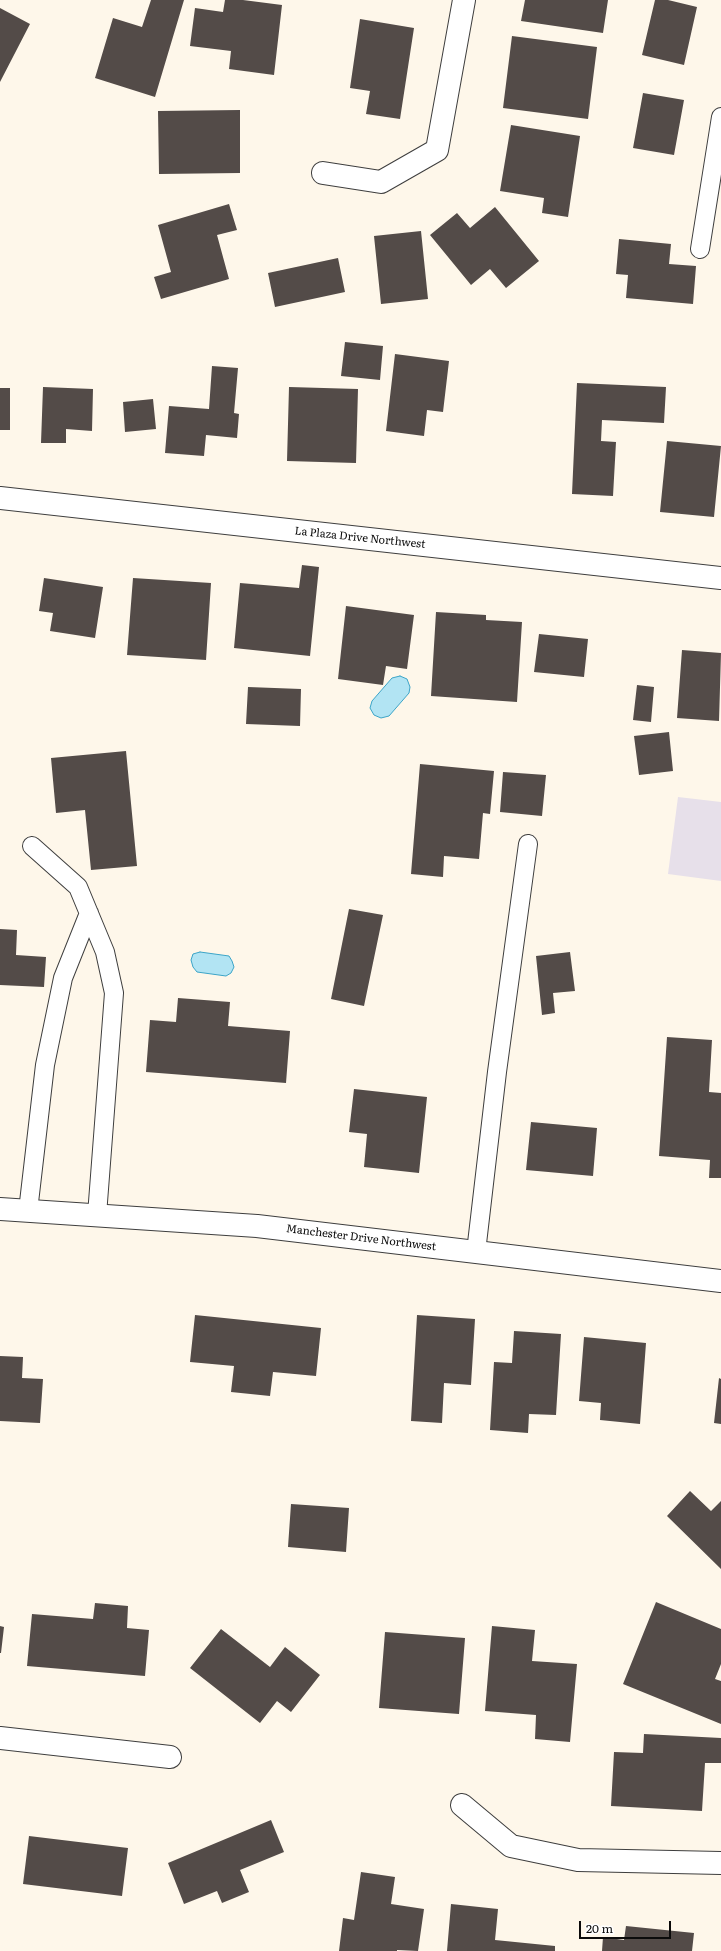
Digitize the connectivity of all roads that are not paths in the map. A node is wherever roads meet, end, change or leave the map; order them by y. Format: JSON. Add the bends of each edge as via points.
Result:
{"nodes":[{"id":1,"x":464,"y":0,"type":"edge"},
{"id":2,"x":721,"y":117,"type":"edge"},
{"id":3,"x":324,"y":173,"type":"dead end"},
{"id":4,"x":700,"y":250,"type":"dead end"},
{"id":5,"x":0,"y":498,"type":"edge"},
{"id":6,"x":721,"y":578,"type":"edge"},
{"id":7,"x":528,"y":844,"type":"dead end"},
{"id":8,"x":32,"y":846,"type":"dead end"},
{"id":9,"x":89,"y":913,"type":"junction"},
{"id":10,"x":0,"y":1209,"type":"edge"},
{"id":11,"x":28,"y":1210,"type":"junction"},
{"id":12,"x":96,"y":1215,"type":"junction"},
{"id":13,"x":476,"y":1252,"type":"junction"},
{"id":14,"x":721,"y":1281,"type":"edge"},
{"id":15,"x":0,"y":1738,"type":"edge"},
{"id":16,"x":170,"y":1757,"type":"dead end"},
{"id":17,"x":462,"y":1805,"type":"dead end"},
{"id":18,"x":721,"y":1863,"type":"edge"}],
"edges":[{"from":1,"to":3,"type":"street","via":[[437,150],[381,182]]},
{"from":2,"to":4,"type":"lane"},
{"from":5,"to":6,"type":"street","name":"La Plaza Drive Northwest"},
{"from":7,"to":13,"type":"lane"},
{"from":8,"to":9,"type":"lane","via":[[78,887]]},
{"from":9,"to":11,"type":"lane","via":[[63,978],[45,1066]]},
{"from":9,"to":12,"type":"lane","via":[[105,952],[114,993]]},
{"from":10,"to":11,"type":"street","name":"Manchester Drive Northwest"},
{"from":11,"to":12,"type":"street","name":"Manchester Drive Northwest"},
{"from":12,"to":13,"type":"street","name":"Manchester Drive Northwest","via":[[257,1226]]},
{"from":13,"to":14,"type":"street","name":"Manchester Drive Northwest"},
{"from":15,"to":16,"type":"street"},
{"from":17,"to":18,"type":"street","via":[[511,1846],[578,1860]]}]}
